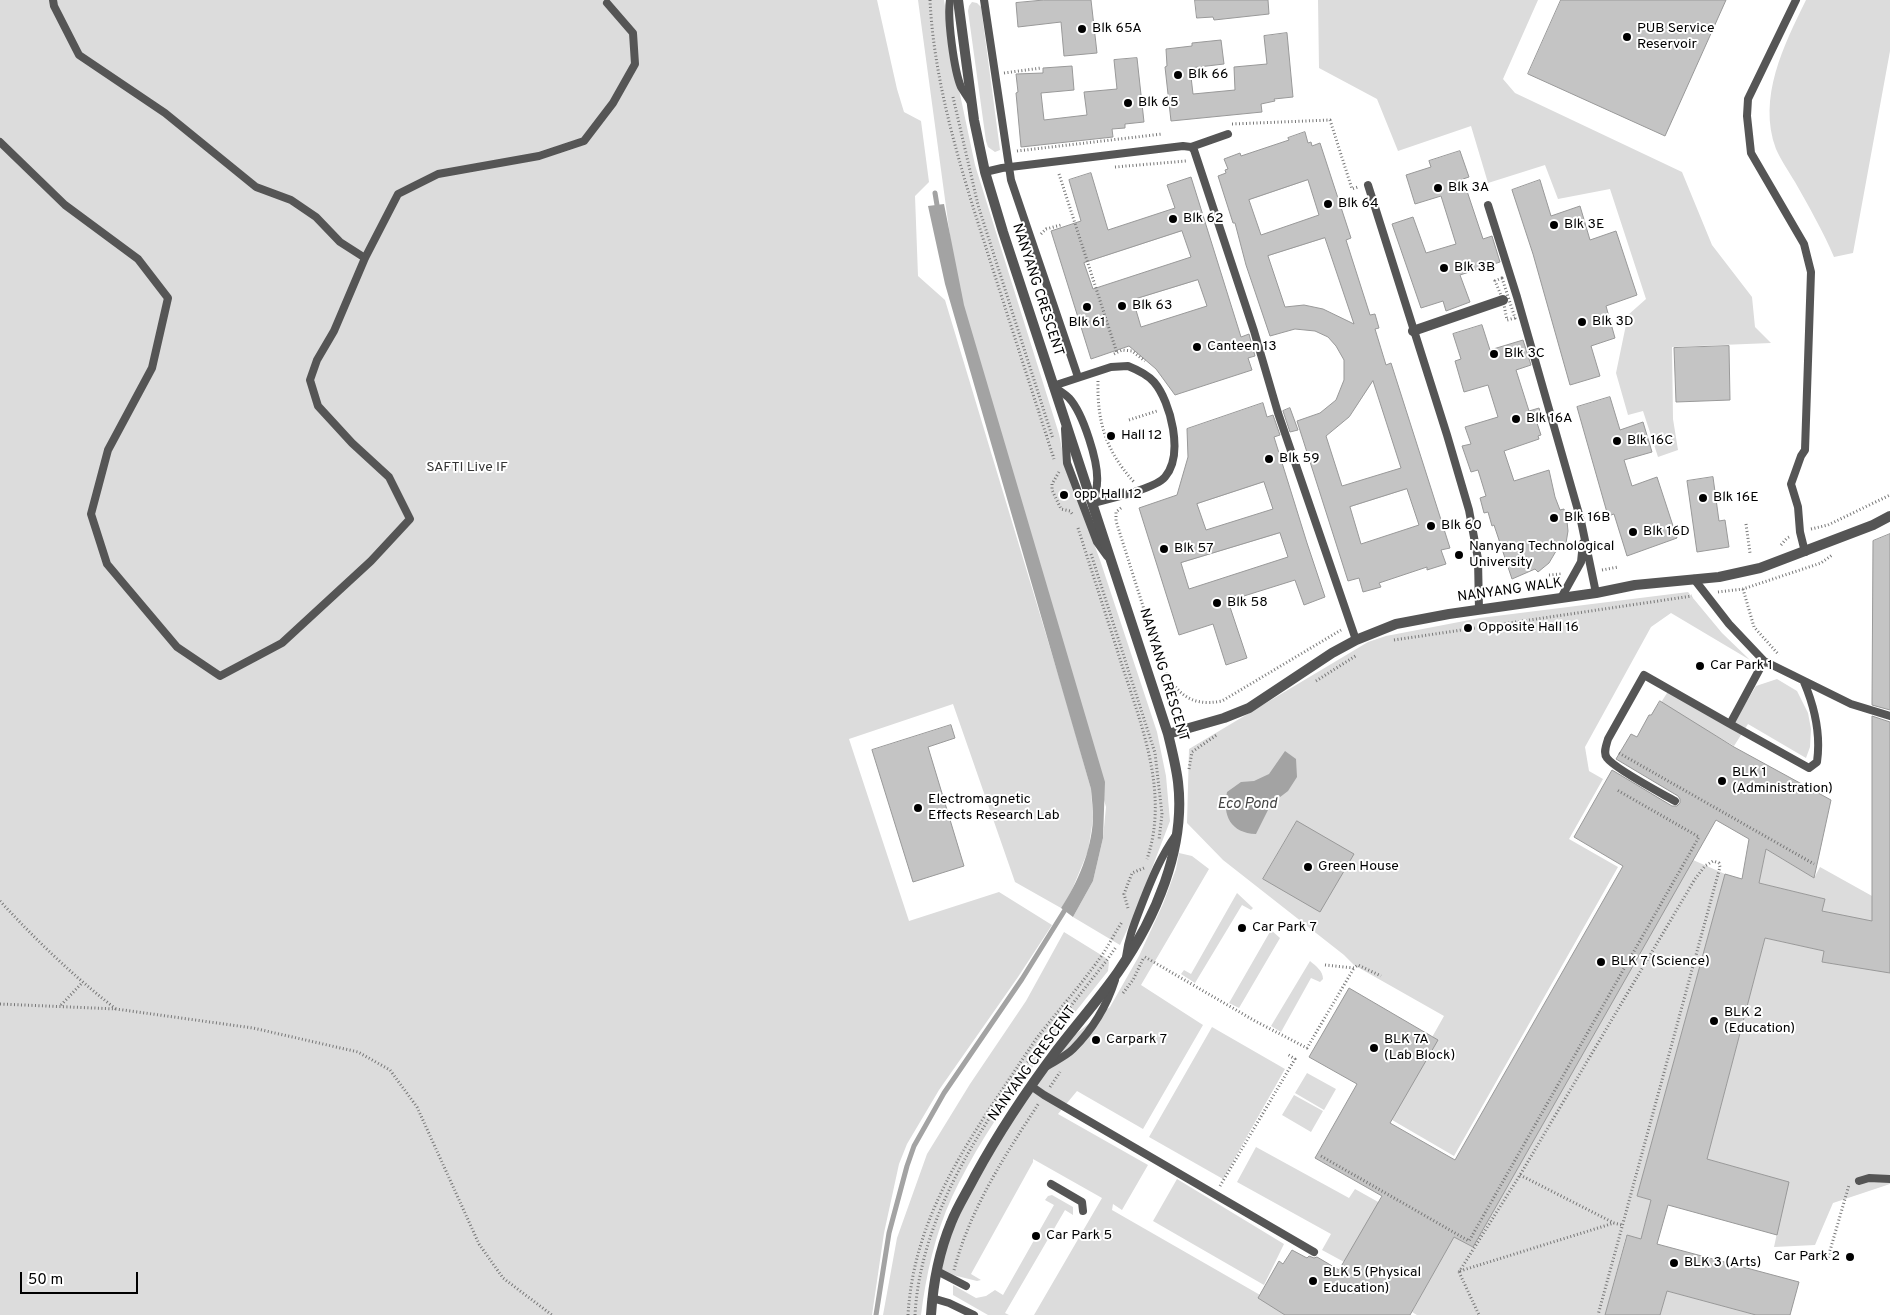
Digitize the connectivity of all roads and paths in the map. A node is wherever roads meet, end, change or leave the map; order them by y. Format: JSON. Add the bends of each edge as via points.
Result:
{"nodes":[{"id":1,"x":53,"y":0,"type":"edge"},
{"id":2,"x":930,"y":0,"type":"edge"},
{"id":3,"x":950,"y":0,"type":"edge"},
{"id":4,"x":958,"y":0,"type":"edge"},
{"id":5,"x":984,"y":0,"type":"edge"},
{"id":6,"x":1796,"y":0,"type":"edge"},
{"id":7,"x":607,"y":3,"type":"dead end"},
{"id":8,"x":1041,"y":68,"type":"dead end"},
{"id":9,"x":1014,"y":71,"type":"dead end"},
{"id":10,"x":972,"y":105,"type":"junction"},
{"id":11,"x":1226,"y":124,"type":"dead end"},
{"id":12,"x":1162,"y":134,"type":"dead end"},
{"id":13,"x":1228,"y":134,"type":"dead end"},
{"id":14,"x":0,"y":142,"type":"edge"},
{"id":15,"x":1191,"y":147,"type":"junction"},
{"id":16,"x":1006,"y":152,"type":"junction"},
{"id":17,"x":1199,"y":163,"type":"junction"},
{"id":18,"x":1009,"y":167,"type":"junction"},
{"id":19,"x":1114,"y":168,"type":"dead end"},
{"id":20,"x":985,"y":172,"type":"junction"},
{"id":21,"x":1068,"y":173,"type":"dead end"},
{"id":22,"x":1059,"y":174,"type":"junction"},
{"id":23,"x":1050,"y":175,"type":"dead end"},
{"id":24,"x":1368,"y":185,"type":"joint"},
{"id":25,"x":1488,"y":205,"type":"dead end"},
{"id":26,"x":1061,"y":225,"type":"dead end"},
{"id":27,"x":1046,"y":230,"type":"dead end"},
{"id":28,"x":365,"y":258,"type":"junction"},
{"id":29,"x":1503,"y":300,"type":"dead end"},
{"id":30,"x":1413,"y":331,"type":"junction"},
{"id":31,"x":1118,"y":353,"type":"junction"},
{"id":32,"x":1109,"y":356,"type":"dead end"},
{"id":33,"x":1147,"y":363,"type":"dead end"},
{"id":34,"x":1103,"y":371,"type":"junction"},
{"id":35,"x":1078,"y":377,"type":"junction"},
{"id":36,"x":1054,"y":386,"type":"junction"},
{"id":37,"x":1169,"y":408,"type":"junction"},
{"id":38,"x":1064,"y":417,"type":"junction"},
{"id":39,"x":1129,"y":420,"type":"dead end"},
{"id":40,"x":1055,"y":461,"type":"dead end"},
{"id":41,"x":1058,"y":470,"type":"dead end"},
{"id":42,"x":1141,"y":489,"type":"junction"},
{"id":43,"x":1890,"y":495,"type":"edge"},
{"id":44,"x":1093,"y":503,"type":"junction"},
{"id":45,"x":1130,"y":505,"type":"dead end"},
{"id":46,"x":1890,"y":516,"type":"edge"},
{"id":47,"x":1074,"y":517,"type":"dead end"},
{"id":48,"x":1581,"y":521,"type":"junction"},
{"id":49,"x":1746,"y":524,"type":"dead end"},
{"id":50,"x":1890,"y":524,"type":"edge"},
{"id":51,"x":1828,"y":525,"type":"dead end"},
{"id":52,"x":1873,"y":525,"type":"junction"},
{"id":53,"x":1077,"y":526,"type":"dead end"},
{"id":54,"x":1805,"y":552,"type":"junction"},
{"id":55,"x":1750,"y":553,"type":"dead end"},
{"id":56,"x":1113,"y":563,"type":"junction"},
{"id":57,"x":1694,"y":579,"type":"junction"},
{"id":58,"x":1743,"y":590,"type":"dead end"},
{"id":59,"x":1596,"y":592,"type":"junction"},
{"id":60,"x":1707,"y":594,"type":"junction"},
{"id":61,"x":1561,"y":598,"type":"junction"},
{"id":62,"x":1479,"y":610,"type":"junction"},
{"id":63,"x":1349,"y":625,"type":"junction"},
{"id":64,"x":1356,"y":640,"type":"junction"},
{"id":65,"x":1387,"y":641,"type":"dead end"},
{"id":66,"x":1363,"y":652,"type":"dead end"},
{"id":67,"x":1787,"y":660,"type":"dead end"},
{"id":68,"x":1764,"y":662,"type":"junction"},
{"id":69,"x":1804,"y":682,"type":"junction"},
{"id":70,"x":1310,"y":684,"type":"dead end"},
{"id":71,"x":1890,"y":716,"type":"edge"},
{"id":72,"x":1730,"y":724,"type":"junction"},
{"id":73,"x":1222,"y":731,"type":"dead end"},
{"id":74,"x":1168,"y":734,"type":"junction"},
{"id":75,"x":1606,"y":745,"type":"junction"},
{"id":76,"x":1189,"y":770,"type":"dead end"},
{"id":77,"x":1617,"y":790,"type":"dead end"},
{"id":78,"x":1675,"y":801,"type":"dead end"},
{"id":79,"x":1814,"y":864,"type":"dead end"},
{"id":80,"x":0,"y":900,"type":"edge"},
{"id":81,"x":1128,"y":911,"type":"dead end"},
{"id":82,"x":1124,"y":918,"type":"dead end"},
{"id":83,"x":1106,"y":948,"type":"dead end"},
{"id":84,"x":1144,"y":951,"type":"dead end"},
{"id":85,"x":1145,"y":957,"type":"junction"},
{"id":86,"x":1325,"y":965,"type":"dead end"},
{"id":87,"x":1354,"y":968,"type":"junction"},
{"id":88,"x":1381,"y":976,"type":"dead end"},
{"id":89,"x":82,"y":983,"type":"junction"},
{"id":90,"x":1121,"y":996,"type":"dead end"},
{"id":91,"x":0,"y":1004,"type":"edge"},
{"id":92,"x":60,"y":1006,"type":"junction"},
{"id":93,"x":116,"y":1009,"type":"junction"},
{"id":94,"x":1287,"y":1054,"type":"dead end"},
{"id":95,"x":1063,"y":1067,"type":"dead end"},
{"id":96,"x":1031,"y":1086,"type":"junction"},
{"id":97,"x":1044,"y":1095,"type":"junction"},
{"id":98,"x":1320,"y":1156,"type":"dead end"},
{"id":99,"x":1520,"y":1175,"type":"junction"},
{"id":100,"x":1890,"y":1178,"type":"edge"},
{"id":101,"x":1856,"y":1179,"type":"joint"},
{"id":102,"x":1051,"y":1184,"type":"dead end"},
{"id":103,"x":1216,"y":1194,"type":"junction"},
{"id":104,"x":1083,"y":1211,"type":"dead end"},
{"id":105,"x":1614,"y":1223,"type":"junction"},
{"id":106,"x":1622,"y":1225,"type":"junction"},
{"id":107,"x":1314,"y":1252,"type":"dead end"},
{"id":108,"x":1827,"y":1261,"type":"dead end"},
{"id":109,"x":937,"y":1271,"type":"junction"},
{"id":110,"x":1459,"y":1272,"type":"junction"},
{"id":111,"x":952,"y":1279,"type":"junction"},
{"id":112,"x":966,"y":1286,"type":"dead end"},
{"id":113,"x":932,"y":1298,"type":"junction"},
{"id":114,"x":552,"y":1315,"type":"edge"},
{"id":115,"x":930,"y":1315,"type":"edge"},
{"id":116,"x":974,"y":1315,"type":"edge"},
{"id":117,"x":1479,"y":1315,"type":"edge"},
{"id":118,"x":1598,"y":1315,"type":"edge"}],
"edges":[{"from":1,"to":28,"type":"lane","via":[[79,55],[165,113],[256,187],[291,200],[316,217],[340,242]]},
{"from":2,"to":40,"type":"path","via":[[936,56],[955,143]]},
{"from":3,"to":10,"type":"lane","via":[[957,68],[961,86]]},
{"from":4,"to":10,"type":"street","name":"NANYANG CRESCENT"},
{"from":5,"to":16,"type":"lane"},
{"from":6,"to":54,"type":"lane","via":[[1748,99],[1747,116],[1751,153],[1804,244],[1811,272],[1805,450],[1791,484]]},
{"from":7,"to":28,"type":"lane","via":[[633,33],[635,64],[613,103],[584,141],[539,156],[438,174],[398,194]]},
{"from":8,"to":9,"type":"path"},
{"from":10,"to":20,"type":"street","name":"NANYANG CRESCENT"},
{"from":11,"to":24,"type":"path","via":[[1330,120],[1352,189]]},
{"from":12,"to":16,"type":"path"},
{"from":13,"to":15,"type":"lane"},
{"from":14,"to":28,"type":"lane","via":[[65,205],[138,259],[168,298],[152,368],[108,450],[91,514],[107,564],[177,647],[220,676],[282,643],[371,561],[410,519],[389,477],[318,406],[310,380]]},
{"from":15,"to":17,"type":"lane"},
{"from":15,"to":18,"type":"lane"},
{"from":16,"to":18,"type":"lane"},
{"from":17,"to":19,"type":"path","via":[[1193,160]]},
{"from":17,"to":63,"type":"lane"},
{"from":18,"to":20,"type":"lane"},
{"from":18,"to":35,"type":"lane"},
{"from":20,"to":36,"type":"street","name":"NANYANG CRESCENT"},
{"from":21,"to":22,"type":"path"},
{"from":22,"to":23,"type":"path"},
{"from":22,"to":31,"type":"path"},
{"from":24,"to":30,"type":"lane"},
{"from":25,"to":48,"type":"lane"},
{"from":26,"to":27,"type":"path"},
{"from":29,"to":30,"type":"street"},
{"from":30,"to":62,"type":"lane","via":[[1469,510],[1478,559]]},
{"from":31,"to":32,"type":"path"},
{"from":31,"to":33,"type":"path","via":[[1132,351]]},
{"from":31,"to":34,"type":"path"},
{"from":34,"to":35,"type":"lane"},
{"from":34,"to":37,"type":"lane","via":[[1128,366],[1142,372],[1154,382]]},
{"from":34,"to":42,"type":"path","via":[[1098,380],[1098,405],[1111,452]]},
{"from":35,"to":36,"type":"lane"},
{"from":36,"to":38,"type":"street","name":"NANYANG CRESCENT"},
{"from":36,"to":44,"type":"lane","via":[[1070,399],[1090,442],[1097,483]]},
{"from":37,"to":39,"type":"path"},
{"from":37,"to":42,"type":"lane","via":[[1174,446],[1171,468],[1165,478]]},
{"from":38,"to":44,"type":"street","name":"NANYANG CRESCENT"},
{"from":38,"to":56,"type":"lane","via":[[1067,463],[1097,542]]},
{"from":41,"to":47,"type":"path","via":[[1052,490],[1061,509],[1070,511]]},
{"from":42,"to":44,"type":"lane"},
{"from":43,"to":51,"type":"path"},
{"from":44,"to":56,"type":"street","name":"NANYANG CRESCENT"},
{"from":45,"to":63,"type":"path","via":[[1116,512],[1116,521],[1161,663],[1176,689],[1195,701],[1210,704],[1222,701]]},
{"from":46,"to":52,"type":"street","name":"NANYANG WALK"},
{"from":48,"to":59,"type":"lane"},
{"from":48,"to":61,"type":"lane","via":[[1581,562]]},
{"from":49,"to":55,"type":"path"},
{"from":50,"to":52,"type":"street","name":"NANYANG WALK"},
{"from":52,"to":54,"type":"street","name":"NANYANG WALK"},
{"from":53,"to":81,"type":"path","via":[[1153,771],[1155,805],[1150,850],[1144,869],[1132,873],[1124,894]]},
{"from":54,"to":57,"type":"street","name":"NANYANG WALK","via":[[1760,568]]},
{"from":56,"to":74,"type":"street","name":"NANYANG CRESCENT"},
{"from":57,"to":59,"type":"street","name":"NANYANG WALK"},
{"from":57,"to":60,"type":"lane"},
{"from":58,"to":67,"type":"path","via":[[1754,627]]},
{"from":59,"to":61,"type":"street","name":"NANYANG WALK"},
{"from":60,"to":65,"type":"path"},
{"from":60,"to":68,"type":"lane"},
{"from":61,"to":62,"type":"street","name":"NANYANG WALK"},
{"from":62,"to":64,"type":"street","name":"NANYANG WALK","via":[[1396,624]]},
{"from":63,"to":64,"type":"lane"},
{"from":64,"to":74,"type":"street","name":"NANYANG WALK","via":[[1249,708]]},
{"from":66,"to":70,"type":"path"},
{"from":68,"to":69,"type":"lane"},
{"from":68,"to":72,"type":"lane"},
{"from":69,"to":71,"type":"lane","via":[[1851,704]]},
{"from":69,"to":72,"type":"lane","via":[[1813,704],[1818,731],[1817,762],[1809,768]]},
{"from":72,"to":75,"type":"lane","via":[[1644,675]]},
{"from":73,"to":76,"type":"path","via":[[1192,752]]},
{"from":74,"to":96,"type":"street","name":"NANYANG CRESCENT","via":[[1178,784],[1178,816],[1166,879],[1147,924],[1117,973]]},
{"from":75,"to":78,"type":"lane","via":[[1606,757],[1615,766]]},
{"from":75,"to":79,"type":"path"},
{"from":77,"to":98,"type":"path","via":[[1699,837],[1469,1240]]},
{"from":80,"to":89,"type":"path","via":[[33,937]]},
{"from":82,"to":83,"type":"path"},
{"from":84,"to":85,"type":"path"},
{"from":85,"to":87,"type":"path","via":[[1307,1048]]},
{"from":85,"to":90,"type":"path"},
{"from":86,"to":87,"type":"path"},
{"from":87,"to":88,"type":"path","via":[[1358,965]]},
{"from":89,"to":92,"type":"path"},
{"from":89,"to":93,"type":"path"},
{"from":91,"to":92,"type":"path"},
{"from":92,"to":93,"type":"path"},
{"from":93,"to":114,"type":"path","via":[[253,1028],[358,1052],[390,1070],[417,1107],[479,1244],[503,1278]]},
{"from":94,"to":103,"type":"path","via":[[1295,1059]]},
{"from":95,"to":97,"type":"path"},
{"from":96,"to":97,"type":"lane"},
{"from":96,"to":109,"type":"street","name":"NANYANG CRESCENT","via":[[991,1146],[962,1199],[951,1223]]},
{"from":97,"to":103,"type":"lane"},
{"from":97,"to":111,"type":"path","via":[[994,1176],[968,1226]]},
{"from":99,"to":105,"type":"path"},
{"from":99,"to":106,"type":"path","via":[[1694,879],[1713,861],[1720,863]]},
{"from":99,"to":110,"type":"path"},
{"from":100,"to":101,"type":"lane"},
{"from":101,"to":108,"type":"path"},
{"from":102,"to":104,"type":"lane","via":[[1082,1202]]},
{"from":103,"to":107,"type":"lane"},
{"from":105,"to":106,"type":"path"},
{"from":105,"to":110,"type":"path"},
{"from":106,"to":118,"type":"path"},
{"from":109,"to":111,"type":"lane"},
{"from":109,"to":113,"type":"street","name":"NANYANG CRESCENT"},
{"from":110,"to":117,"type":"path"},
{"from":111,"to":112,"type":"lane"},
{"from":113,"to":115,"type":"street","name":"NANYANG CRESCENT"},
{"from":113,"to":116,"type":"lane"}]}
